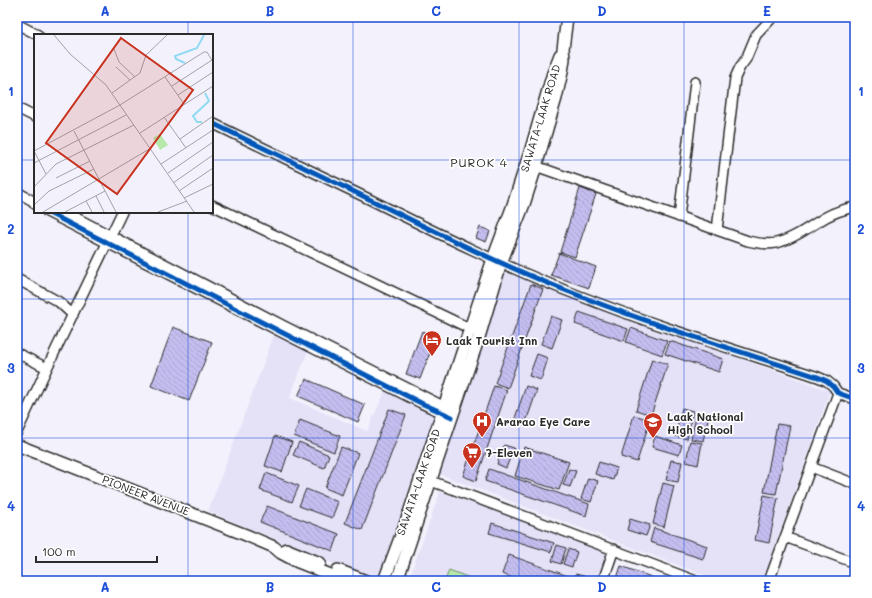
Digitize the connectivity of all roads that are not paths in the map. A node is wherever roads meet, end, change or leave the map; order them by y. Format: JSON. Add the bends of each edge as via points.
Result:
{"nodes":[{"id":1,"x":567,"y":17,"type":"edge"},
{"id":2,"x":773,"y":17,"type":"edge"},
{"id":3,"x":17,"y":24,"type":"edge"},
{"id":4,"x":36,"y":34,"type":"edge"},
{"id":5,"x":695,"y":82,"type":"dead end"},
{"id":6,"x":17,"y":108,"type":"edge"},
{"id":7,"x":34,"y":116,"type":"edge"},
{"id":8,"x":213,"y":123,"type":"edge"},
{"id":9,"x":531,"y":164,"type":"junction"},
{"id":10,"x":17,"y":192,"type":"edge"},
{"id":11,"x":34,"y":202,"type":"edge"},
{"id":12,"x":213,"y":205,"type":"edge"},
{"id":13,"x":855,"y":206,"type":"edge"},
{"id":14,"x":49,"y":213,"type":"edge"},
{"id":15,"x":67,"y":213,"type":"edge"},
{"id":16,"x":122,"y":213,"type":"edge"},
{"id":17,"x":679,"y":217,"type":"junction"},
{"id":18,"x":717,"y":230,"type":"junction"},
{"id":19,"x":109,"y":240,"type":"junction"},
{"id":20,"x":497,"y":261,"type":"junction"},
{"id":21,"x":17,"y":279,"type":"edge"},
{"id":22,"x":73,"y":315,"type":"junction"},
{"id":23,"x":475,"y":331,"type":"junction"},
{"id":24,"x":17,"y":353,"type":"edge"},
{"id":25,"x":46,"y":368,"type":"junction"},
{"id":26,"x":838,"y":393,"type":"junction"},
{"id":27,"x":855,"y":399,"type":"edge"},
{"id":28,"x":448,"y":412,"type":"junction"},
{"id":29,"x":17,"y":432,"type":"edge"},
{"id":30,"x":17,"y":445,"type":"edge"},
{"id":31,"x":811,"y":467,"type":"junction"},
{"id":32,"x":430,"y":481,"type":"junction"},
{"id":33,"x":855,"y":484,"type":"edge"},
{"id":34,"x":785,"y":537,"type":"junction"},
{"id":35,"x":274,"y":547,"type":"junction"},
{"id":36,"x":614,"y":549,"type":"junction"},
{"id":37,"x":855,"y":563,"type":"edge"},
{"id":38,"x":346,"y":581,"type":"edge"},
{"id":39,"x":366,"y":581,"type":"edge"},
{"id":40,"x":384,"y":581,"type":"edge"},
{"id":41,"x":397,"y":581,"type":"edge"},
{"id":42,"x":603,"y":581,"type":"edge"},
{"id":43,"x":696,"y":581,"type":"edge"},
{"id":44,"x":769,"y":581,"type":"edge"}],
"edges":[{"from":1,"to":9,"type":"main road","name":"SAWATA-LAAK ROAD","via":[[564,59],[556,98]]},
{"from":2,"to":18,"type":"street","via":[[756,35],[735,78]]},
{"from":3,"to":4,"type":"street"},
{"from":5,"to":17,"type":"street"},
{"from":6,"to":7,"type":"street"},
{"from":8,"to":20,"type":"street"},
{"from":9,"to":17,"type":"street"},
{"from":9,"to":20,"type":"main road","name":"SAWATA-LAAK ROAD","via":[[524,204]]},
{"from":10,"to":11,"type":"street"},
{"from":12,"to":23,"type":"street"},
{"from":13,"to":18,"type":"street","via":[[839,210],[794,236],[776,243],[748,241]]},
{"from":14,"to":19,"type":"street"},
{"from":15,"to":19,"type":"street"},
{"from":16,"to":19,"type":"street"},
{"from":17,"to":18,"type":"street"},
{"from":19,"to":22,"type":"street"},
{"from":19,"to":28,"type":"street","via":[[284,326]]},
{"from":20,"to":23,"type":"main road","name":"SAWATA-LAAK ROAD"},
{"from":20,"to":26,"type":"street","via":[[628,314],[818,377],[833,386]]},
{"from":21,"to":22,"type":"street","via":[[59,302]]},
{"from":22,"to":25,"type":"street"},
{"from":23,"to":28,"type":"main road","name":"SAWATA-LAAK ROAD"},
{"from":24,"to":25,"type":"street"},
{"from":25,"to":29,"type":"street"},
{"from":26,"to":27,"type":"street"},
{"from":26,"to":31,"type":"street"},
{"from":28,"to":32,"type":"main road","name":"SAWATA-LAAK ROAD"},
{"from":28,"to":40,"type":"main road","name":"SAWATA-LAAK ROAD"},
{"from":30,"to":35,"type":"main road","name":"PIONEER AVENUE"},
{"from":31,"to":33,"type":"street"},
{"from":31,"to":34,"type":"street"},
{"from":32,"to":36,"type":"street"},
{"from":32,"to":41,"type":"main road","name":"SAWATA-LAAK ROAD"},
{"from":34,"to":37,"type":"street"},
{"from":34,"to":44,"type":"street"},
{"from":35,"to":38,"type":"main road","name":"PIONEER AVENUE","via":[[281,554]]},
{"from":35,"to":39,"type":"main road","name":"PIONEER AVENUE","via":[[292,551]]},
{"from":36,"to":42,"type":"street"},
{"from":36,"to":43,"type":"street"}]}
